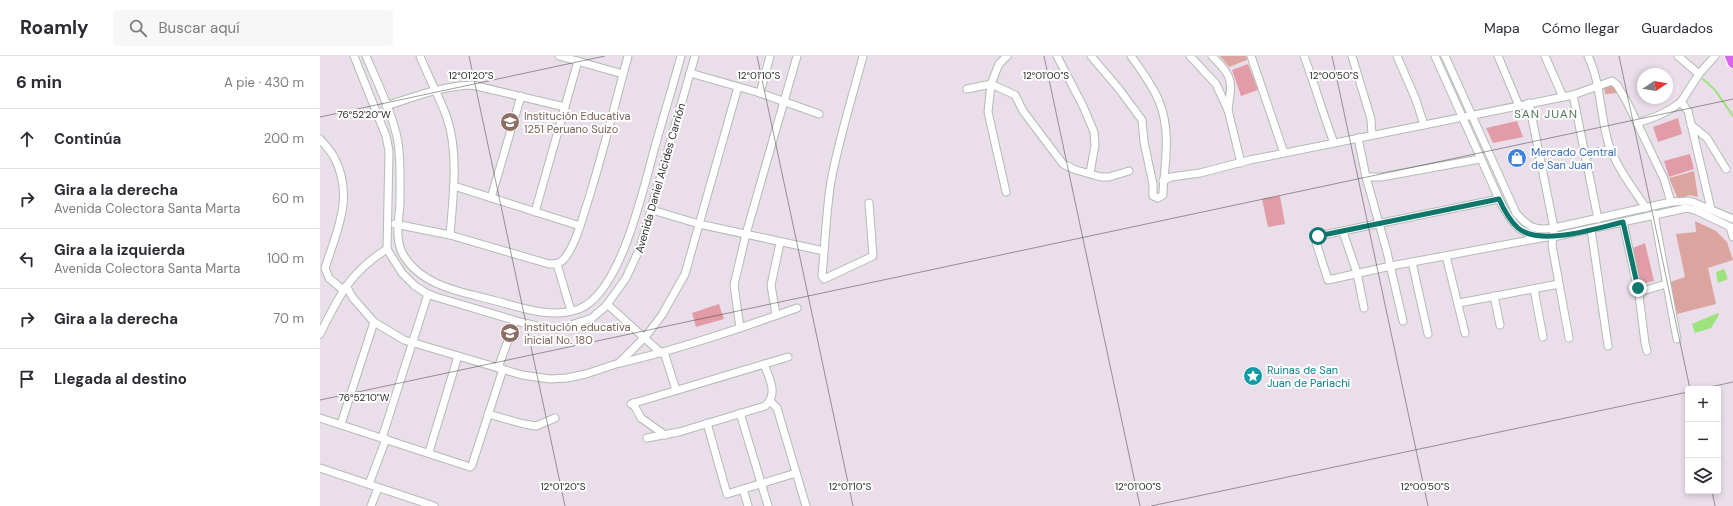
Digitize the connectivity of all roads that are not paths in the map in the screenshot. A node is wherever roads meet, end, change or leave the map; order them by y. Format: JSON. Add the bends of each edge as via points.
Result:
{"nodes":[{"id":1,"x":354,"y":56,"type":"edge"},
{"id":2,"x":366,"y":56,"type":"edge"},
{"id":3,"x":420,"y":56,"type":"edge"},
{"id":4,"x":559,"y":56,"type":"edge"},
{"id":5,"x":628,"y":56,"type":"edge"},
{"id":6,"x":681,"y":56,"type":"edge"},
{"id":7,"x":695,"y":56,"type":"edge"},
{"id":8,"x":770,"y":56,"type":"edge"},
{"id":9,"x":797,"y":56,"type":"edge"},
{"id":10,"x":863,"y":56,"type":"edge"},
{"id":11,"x":1007,"y":56,"type":"edge"},
{"id":12,"x":1058,"y":56,"type":"edge"},
{"id":13,"x":1091,"y":56,"type":"edge"},
{"id":14,"x":1131,"y":56,"type":"edge"},
{"id":15,"x":1190,"y":56,"type":"edge"},
{"id":16,"x":1212,"y":56,"type":"edge"},
{"id":17,"x":1251,"y":56,"type":"edge"},
{"id":18,"x":1304,"y":56,"type":"edge"},
{"id":19,"x":1352,"y":56,"type":"edge"},
{"id":20,"x":1397,"y":56,"type":"edge"},
{"id":21,"x":1435,"y":56,"type":"edge"},
{"id":22,"x":1445,"y":56,"type":"edge"},
{"id":23,"x":1498,"y":56,"type":"edge"},
{"id":24,"x":1545,"y":56,"type":"edge"},
{"id":25,"x":1588,"y":56,"type":"edge"},
{"id":26,"x":1678,"y":56,"type":"edge"},
{"id":27,"x":1715,"y":56,"type":"edge"},
{"id":28,"x":1730,"y":56,"type":"edge"},
{"id":29,"x":578,"y":61,"type":"junction"},
{"id":30,"x":1733,"y":63,"type":"edge"},
{"id":31,"x":690,"y":73,"type":"junction"},
{"id":32,"x":623,"y":74,"type":"junction"},
{"id":33,"x":1699,"y":74,"type":"junction"},
{"id":34,"x":991,"y":84,"type":"junction"},
{"id":35,"x":1598,"y":86,"type":"junction"},
{"id":36,"x":738,"y":87,"type":"junction"},
{"id":37,"x":967,"y":89,"type":"dead end"},
{"id":38,"x":435,"y":90,"type":"junction"},
{"id":39,"x":760,"y":93,"type":"junction"},
{"id":40,"x":1573,"y":95,"type":"junction"},
{"id":41,"x":520,"y":96,"type":"junction"},
{"id":42,"x":1563,"y":97,"type":"junction"},
{"id":43,"x":783,"y":101,"type":"junction"},
{"id":44,"x":1681,"y":102,"type":"junction"},
{"id":45,"x":1529,"y":103,"type":"junction"},
{"id":46,"x":386,"y":106,"type":"junction"},
{"id":47,"x":1519,"y":106,"type":"junction"},
{"id":48,"x":565,"y":107,"type":"junction"},
{"id":49,"x":1228,"y":110,"type":"junction"},
{"id":50,"x":819,"y":114,"type":"dead end"},
{"id":51,"x":1473,"y":116,"type":"junction"},
{"id":52,"x":1463,"y":118,"type":"junction"},
{"id":53,"x":1637,"y":123,"type":"junction"},
{"id":54,"x":1424,"y":125,"type":"junction"},
{"id":55,"x":1691,"y":125,"type":"junction"},
{"id":56,"x":1372,"y":135,"type":"junction"},
{"id":57,"x":1358,"y":138,"type":"junction"},
{"id":58,"x":320,"y":139,"type":"edge"},
{"id":59,"x":1334,"y":143,"type":"junction"},
{"id":60,"x":1611,"y":149,"type":"junction"},
{"id":61,"x":1284,"y":153,"type":"junction"},
{"id":62,"x":1586,"y":155,"type":"junction"},
{"id":63,"x":1480,"y":159,"type":"junction"},
{"id":64,"x":1241,"y":162,"type":"junction"},
{"id":65,"x":1726,"y":169,"type":"dead end"},
{"id":66,"x":1129,"y":171,"type":"dead end"},
{"id":67,"x":1090,"y":173,"type":"junction"},
{"id":68,"x":1366,"y":177,"type":"junction"},
{"id":69,"x":1163,"y":181,"type":"junction"},
{"id":70,"x":454,"y":186,"type":"junction"},
{"id":71,"x":1006,"y":192,"type":"dead end"},
{"id":72,"x":491,"y":198,"type":"junction"},
{"id":73,"x":1499,"y":199,"type":"junction"},
{"id":74,"x":1671,"y":202,"type":"junction"},
{"id":75,"x":868,"y":203,"type":"dead end"},
{"id":76,"x":1646,"y":208,"type":"junction"},
{"id":77,"x":1711,"y":209,"type":"junction"},
{"id":78,"x":652,"y":210,"type":"junction"},
{"id":79,"x":535,"y":212,"type":"junction"},
{"id":80,"x":1654,"y":214,"type":"junction"},
{"id":81,"x":1598,"y":218,"type":"junction"},
{"id":82,"x":1733,"y":219,"type":"edge"},
{"id":83,"x":1623,"y":222,"type":"junction"},
{"id":84,"x":1378,"y":223,"type":"junction"},
{"id":85,"x":388,"y":224,"type":"junction"},
{"id":86,"x":399,"y":224,"type":"junction"},
{"id":87,"x":699,"y":224,"type":"junction"},
{"id":88,"x":580,"y":226,"type":"junction"},
{"id":89,"x":1731,"y":227,"type":"edge"},
{"id":90,"x":1554,"y":228,"type":"junction"},
{"id":91,"x":1591,"y":229,"type":"junction"},
{"id":92,"x":1343,"y":232,"type":"junction"},
{"id":93,"x":746,"y":234,"type":"junction"},
{"id":94,"x":450,"y":235,"type":"junction"},
{"id":95,"x":1549,"y":237,"type":"junction"},
{"id":96,"x":1733,"y":237,"type":"edge"},
{"id":97,"x":780,"y":243,"type":"junction"},
{"id":98,"x":388,"y":248,"type":"junction"},
{"id":99,"x":824,"y":251,"type":"junction"},
{"id":100,"x":1446,"y":256,"type":"junction"},
{"id":101,"x":1412,"y":262,"type":"junction"},
{"id":102,"x":557,"y":264,"type":"junction"},
{"id":103,"x":1391,"y":266,"type":"junction"},
{"id":104,"x":1357,"y":273,"type":"junction"},
{"id":105,"x":1559,"y":284,"type":"junction"},
{"id":106,"x":1666,"y":284,"type":"junction"},
{"id":107,"x":345,"y":288,"type":"junction"},
{"id":108,"x":1534,"y":289,"type":"junction"},
{"id":109,"x":1639,"y":292,"type":"junction"},
{"id":110,"x":428,"y":294,"type":"junction"},
{"id":111,"x":1494,"y":296,"type":"junction"},
{"id":112,"x":1459,"y":303,"type":"junction"},
{"id":113,"x":607,"y":304,"type":"junction"},
{"id":114,"x":797,"y":308,"type":"dead end"},
{"id":115,"x":1364,"y":308,"type":"dead end"},
{"id":116,"x":571,"y":311,"type":"junction"},
{"id":117,"x":776,"y":315,"type":"junction"},
{"id":118,"x":323,"y":319,"type":"edge"},
{"id":119,"x":515,"y":321,"type":"junction"},
{"id":120,"x":1403,"y":321,"type":"dead end"},
{"id":121,"x":374,"y":322,"type":"junction"},
{"id":122,"x":1500,"y":325,"type":"dead end"},
{"id":123,"x":740,"y":328,"type":"junction"},
{"id":124,"x":1465,"y":333,"type":"dead end"},
{"id":125,"x":320,"y":334,"type":"edge"},
{"id":126,"x":1428,"y":334,"type":"dead end"},
{"id":127,"x":1543,"y":337,"type":"dead end"},
{"id":128,"x":644,"y":338,"type":"junction"},
{"id":129,"x":1569,"y":338,"type":"dead end"},
{"id":130,"x":1676,"y":339,"type":"dead end"},
{"id":131,"x":412,"y":342,"type":"junction"},
{"id":132,"x":1608,"y":346,"type":"dead end"},
{"id":133,"x":1647,"y":351,"type":"dead end"},
{"id":134,"x":663,"y":352,"type":"junction"},
{"id":135,"x":458,"y":356,"type":"junction"},
{"id":136,"x":788,"y":357,"type":"dead end"},
{"id":137,"x":619,"y":363,"type":"junction"},
{"id":138,"x":764,"y":364,"type":"junction"},
{"id":139,"x":500,"y":368,"type":"junction"},
{"id":140,"x":676,"y":390,"type":"junction"},
{"id":141,"x":770,"y":401,"type":"junction"},
{"id":142,"x":488,"y":414,"type":"junction"},
{"id":143,"x":740,"y":414,"type":"junction"},
{"id":144,"x":320,"y":418,"type":"edge"},
{"id":145,"x":555,"y":418,"type":"dead end"},
{"id":146,"x":341,"y":424,"type":"junction"},
{"id":147,"x":707,"y":424,"type":"junction"},
{"id":148,"x":665,"y":435,"type":"junction"},
{"id":149,"x":384,"y":438,"type":"junction"},
{"id":150,"x":647,"y":438,"type":"dead end"},
{"id":151,"x":429,"y":452,"type":"junction"},
{"id":152,"x":320,"y":468,"type":"edge"},
{"id":153,"x":796,"y":473,"type":"junction"},
{"id":154,"x":369,"y":484,"type":"junction"},
{"id":155,"x":761,"y":484,"type":"junction"},
{"id":156,"x":378,"y":488,"type":"junction"},
{"id":157,"x":743,"y":489,"type":"junction"},
{"id":158,"x":371,"y":506,"type":"edge"},
{"id":159,"x":434,"y":506,"type":"edge"},
{"id":160,"x":748,"y":506,"type":"edge"},
{"id":161,"x":768,"y":506,"type":"edge"},
{"id":162,"x":806,"y":506,"type":"edge"}],
"edges":[{"from":1,"to":85,"type":"street","via":[[386,136],[389,151]]},
{"from":2,"to":46,"type":"street"},
{"from":3,"to":38,"type":"street"},
{"from":4,"to":29,"type":"street"},
{"from":5,"to":32,"type":"street"},
{"from":6,"to":116,"type":"street","name":"Avenida Daniel Alcides Carrión","via":[[633,227],[622,255],[592,301]]},
{"from":7,"to":31,"type":"street","name":"Avenida Daniel Alcides Carrión"},
{"from":8,"to":39,"type":"street"},
{"from":9,"to":43,"type":"street"},
{"from":10,"to":99,"type":"street","via":[[832,181]]},
{"from":11,"to":34,"type":"street","via":[[999,64]]},
{"from":12,"to":67,"type":"street","via":[[1094,132],[1095,145]]},
{"from":13,"to":69,"type":"street","via":[[1120,89],[1142,120],[1155,198],[1163,195]]},
{"from":14,"to":69,"type":"street","via":[[1153,87],[1165,116],[1166,152]]},
{"from":15,"to":49,"type":"street","via":[[1216,84]]},
{"from":16,"to":49,"type":"street","via":[[1227,71],[1230,79]]},
{"from":17,"to":61,"type":"street"},
{"from":18,"to":59,"type":"street"},
{"from":19,"to":56,"type":"street","via":[[1371,119]]},
{"from":20,"to":54,"type":"street"},
{"from":21,"to":52,"type":"street"},
{"from":22,"to":51,"type":"street"},
{"from":23,"to":47,"type":"street"},
{"from":24,"to":42,"type":"street"},
{"from":25,"to":35,"type":"street"},
{"from":26,"to":33,"type":"street"},
{"from":27,"to":33,"type":"street"},
{"from":28,"to":30,"type":"highway"},
{"from":29,"to":32,"type":"street"},
{"from":29,"to":48,"type":"street"},
{"from":31,"to":36,"type":"street"},
{"from":31,"to":78,"type":"street","name":"Avenida Daniel Alcides Carrión"},
{"from":32,"to":88,"type":"street"},
{"from":33,"to":44,"type":"street"},
{"from":34,"to":37,"type":"street"},
{"from":34,"to":67,"type":"street","via":[[1015,95],[1023,111],[1063,164]]},
{"from":34,"to":71,"type":"street","via":[[988,112]]},
{"from":35,"to":40,"type":"street"},
{"from":35,"to":53,"type":"street","via":[[1612,82],[1617,85]]},
{"from":35,"to":60,"type":"street"},
{"from":36,"to":39,"type":"street"},
{"from":36,"to":87,"type":"street"},
{"from":38,"to":41,"type":"street","via":[[456,85],[472,85]]},
{"from":38,"to":46,"type":"street"},
{"from":38,"to":70,"type":"street","via":[[451,132]]},
{"from":39,"to":43,"type":"street"},
{"from":40,"to":42,"type":"street"},
{"from":40,"to":62,"type":"street"},
{"from":41,"to":48,"type":"street"},
{"from":41,"to":72,"type":"street"},
{"from":42,"to":45,"type":"street"},
{"from":43,"to":50,"type":"street"},
{"from":43,"to":93,"type":"street"},
{"from":44,"to":53,"type":"street","via":[[1655,118]]},
{"from":44,"to":55,"type":"street","via":[[1688,111]]},
{"from":45,"to":47,"type":"street"},
{"from":45,"to":90,"type":"street"},
{"from":46,"to":86,"type":"street","via":[[398,140]]},
{"from":47,"to":51,"type":"street"},
{"from":48,"to":79,"type":"street"},
{"from":49,"to":64,"type":"street"},
{"from":51,"to":52,"type":"street"},
{"from":51,"to":90,"type":"street","via":[[1516,214],[1540,230]]},
{"from":52,"to":54,"type":"street"},
{"from":52,"to":63,"type":"street"},
{"from":53,"to":74,"type":"street","via":[[1664,179]]},
{"from":54,"to":56,"type":"street"},
{"from":55,"to":65,"type":"street","via":[[1707,138]]},
{"from":55,"to":77,"type":"street"},
{"from":56,"to":57,"type":"street"},
{"from":57,"to":59,"type":"street"},
{"from":57,"to":68,"type":"street"},
{"from":58,"to":107,"type":"street","via":[[335,158],[342,177],[344,208],[325,268],[329,278]]},
{"from":59,"to":61,"type":"street"},
{"from":60,"to":62,"type":"street"},
{"from":60,"to":76,"type":"street","via":[[1618,165]]},
{"from":61,"to":64,"type":"street"},
{"from":62,"to":81,"type":"street"},
{"from":63,"to":68,"type":"street"},
{"from":63,"to":73,"type":"street"},
{"from":64,"to":69,"type":"street"},
{"from":66,"to":67,"type":"street","via":[[1109,177]]},
{"from":68,"to":84,"type":"street"},
{"from":70,"to":72,"type":"street"},
{"from":70,"to":94,"type":"street"},
{"from":72,"to":79,"type":"street"},
{"from":73,"to":84,"type":"street"},
{"from":73,"to":95,"type":"street","via":[[1510,220],[1519,229]]},
{"from":74,"to":76,"type":"street"},
{"from":74,"to":77,"type":"street","via":[[1690,201]]},
{"from":75,"to":99,"type":"street","via":[[873,256],[824,279]]},
{"from":76,"to":81,"type":"street"},
{"from":77,"to":82,"type":"street"},
{"from":78,"to":87,"type":"street"},
{"from":78,"to":113,"type":"street","name":"Avenida Daniel Alcides Carrión","via":[[635,262]]},
{"from":79,"to":88,"type":"street"},
{"from":80,"to":83,"type":"street"},
{"from":80,"to":89,"type":"street","via":[[1687,208]]},
{"from":80,"to":106,"type":"street"},
{"from":81,"to":90,"type":"street"},
{"from":83,"to":91,"type":"street"},
{"from":83,"to":109,"type":"street"},
{"from":84,"to":92,"type":"street"},
{"from":84,"to":103,"type":"street"},
{"from":85,"to":86,"type":"street"},
{"from":85,"to":98,"type":"street"},
{"from":86,"to":94,"type":"street"},
{"from":86,"to":116,"type":"street","name":"Avenida Daniel Alcides Carrión","via":[[399,242],[404,256],[421,274],[442,286],[542,312]]},
{"from":87,"to":93,"type":"street"},
{"from":87,"to":128,"type":"street","via":[[685,274],[662,315]]},
{"from":88,"to":102,"type":"street","via":[[567,254]]},
{"from":89,"to":96,"type":"street"},
{"from":90,"to":95,"type":"street"},
{"from":91,"to":95,"type":"street"},
{"from":91,"to":132,"type":"street"},
{"from":92,"to":104,"type":"street"},
{"from":92,"to":104,"type":"street","via":[[1318,236],[1315,239],[1323,266],[1328,280]]},
{"from":93,"to":97,"type":"street"},
{"from":93,"to":123,"type":"street","via":[[734,285]]},
{"from":94,"to":102,"type":"street","via":[[535,261]]},
{"from":95,"to":100,"type":"street"},
{"from":95,"to":105,"type":"street"},
{"from":97,"to":99,"type":"street"},
{"from":97,"to":117,"type":"street","via":[[771,285]]},
{"from":98,"to":107,"type":"street","via":[[361,268]]},
{"from":98,"to":110,"type":"street","name":"Avenida Daniel Alcides Carrión","via":[[402,273]]},
{"from":100,"to":101,"type":"street"},
{"from":100,"to":112,"type":"street"},
{"from":101,"to":103,"type":"street"},
{"from":101,"to":126,"type":"street"},
{"from":102,"to":116,"type":"street"},
{"from":103,"to":104,"type":"street"},
{"from":103,"to":120,"type":"street"},
{"from":104,"to":115,"type":"street"},
{"from":105,"to":108,"type":"street"},
{"from":105,"to":129,"type":"street"},
{"from":106,"to":109,"type":"street"},
{"from":106,"to":130,"type":"street"},
{"from":107,"to":118,"type":"street"},
{"from":107,"to":121,"type":"street"},
{"from":108,"to":111,"type":"street"},
{"from":108,"to":127,"type":"street"},
{"from":109,"to":133,"type":"street"},
{"from":110,"to":119,"type":"street","name":"Avenida Daniel Alcides Carrión"},
{"from":110,"to":131,"type":"street"},
{"from":111,"to":112,"type":"street"},
{"from":111,"to":122,"type":"street"},
{"from":112,"to":124,"type":"street"},
{"from":113,"to":119,"type":"street","name":"Avenida Daniel Alcides Carrión","via":[[592,318],[559,329]]},
{"from":113,"to":128,"type":"street"},
{"from":114,"to":117,"type":"street"},
{"from":117,"to":123,"type":"street"},
{"from":118,"to":125,"type":"street"},
{"from":119,"to":139,"type":"street"},
{"from":121,"to":131,"type":"street"},
{"from":121,"to":146,"type":"street"},
{"from":123,"to":134,"type":"street"},
{"from":128,"to":134,"type":"street"},
{"from":128,"to":137,"type":"street"},
{"from":131,"to":135,"type":"street"},
{"from":131,"to":149,"type":"street"},
{"from":134,"to":137,"type":"street"},
{"from":134,"to":140,"type":"street"},
{"from":135,"to":139,"type":"street"},
{"from":135,"to":151,"type":"street"},
{"from":136,"to":138,"type":"street"},
{"from":137,"to":139,"type":"street","via":[[586,374],[550,379],[522,375]]},
{"from":138,"to":140,"type":"street"},
{"from":138,"to":141,"type":"street","via":[[773,391]]},
{"from":139,"to":142,"type":"street"},
{"from":140,"to":148,"type":"street","via":[[632,403],[641,418]]},
{"from":141,"to":143,"type":"street","via":[[765,406]]},
{"from":141,"to":153,"type":"street","via":[[777,408]]},
{"from":142,"to":145,"type":"street","via":[[536,426]]},
{"from":142,"to":151,"type":"street","via":[[471,466]]},
{"from":143,"to":147,"type":"street"},
{"from":143,"to":155,"type":"street"},
{"from":144,"to":146,"type":"street"},
{"from":146,"to":149,"type":"street"},
{"from":147,"to":148,"type":"street"},
{"from":147,"to":157,"type":"street","via":[[727,494]]},
{"from":148,"to":150,"type":"street"},
{"from":149,"to":151,"type":"street"},
{"from":149,"to":154,"type":"street"},
{"from":152,"to":154,"type":"street"},
{"from":153,"to":155,"type":"street"},
{"from":153,"to":162,"type":"street"},
{"from":154,"to":156,"type":"street"},
{"from":155,"to":157,"type":"street"},
{"from":155,"to":161,"type":"street"},
{"from":156,"to":158,"type":"street"},
{"from":156,"to":159,"type":"street"},
{"from":157,"to":160,"type":"street"}]}
